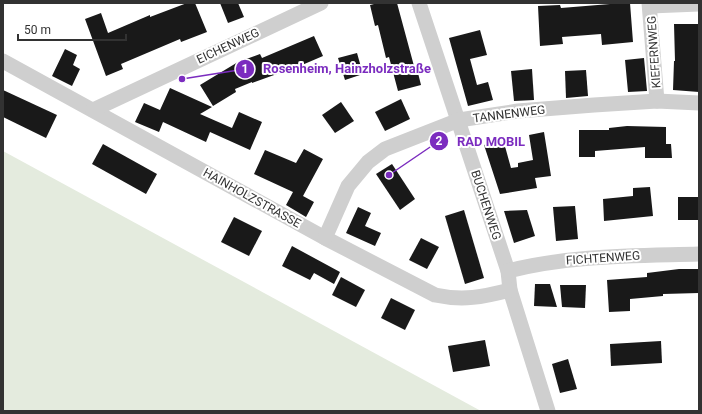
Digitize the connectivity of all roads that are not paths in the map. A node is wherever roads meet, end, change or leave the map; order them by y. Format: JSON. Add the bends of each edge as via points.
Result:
{"nodes":[{"id":1,"x":321,"y":3,"type":"edge"},
{"id":2,"x":419,"y":3,"type":"edge"},
{"id":3,"x":699,"y":4,"type":"edge"},
{"id":4,"x":650,"y":5,"type":"edge"},
{"id":5,"x":3,"y":61,"type":"edge"},
{"id":6,"x":657,"y":101,"type":"junction"},
{"id":7,"x":699,"y":103,"type":"edge"},
{"id":8,"x":93,"y":110,"type":"junction"},
{"id":9,"x":459,"y":120,"type":"junction"},
{"id":10,"x":325,"y":238,"type":"junction"},
{"id":11,"x":699,"y":254,"type":"edge"},
{"id":12,"x":508,"y":271,"type":"junction"},
{"id":13,"x":510,"y":290,"type":"junction"},
{"id":14,"x":548,"y":410,"type":"edge"}],
"edges":[{"from":1,"to":8,"type":"street","name":"EICHENWEG"},
{"from":2,"to":9,"type":"street","name":"BUCHENWEG"},
{"from":3,"to":4,"type":"street"},
{"from":4,"to":6,"type":"street","name":"KIEFERNWEG"},
{"from":5,"to":8,"type":"street","name":"HAINHOLZSTRASSE"},
{"from":6,"to":7,"type":"street","name":"TANNENWEG"},
{"from":6,"to":9,"type":"street","name":"TANNENWEG","via":[[518,111]]},
{"from":8,"to":10,"type":"street","name":"HAINHOLZSTRASSE"},
{"from":9,"to":10,"type":"street","name":"TANNENWEG","via":[[386,149],[368,162],[348,186]]},
{"from":9,"to":12,"type":"street","name":"BUCHENWEG"},
{"from":10,"to":13,"type":"street","name":"HAINHOLZSTRASSE","via":[[435,295],[451,299],[467,298],[489,296]]},
{"from":11,"to":12,"type":"street","name":"FICHTENWEG","via":[[589,258],[531,265]]},
{"from":12,"to":13,"type":"street","name":"BUCHENWEG"},
{"from":13,"to":14,"type":"street","name":"BUCHENWEG"}]}
